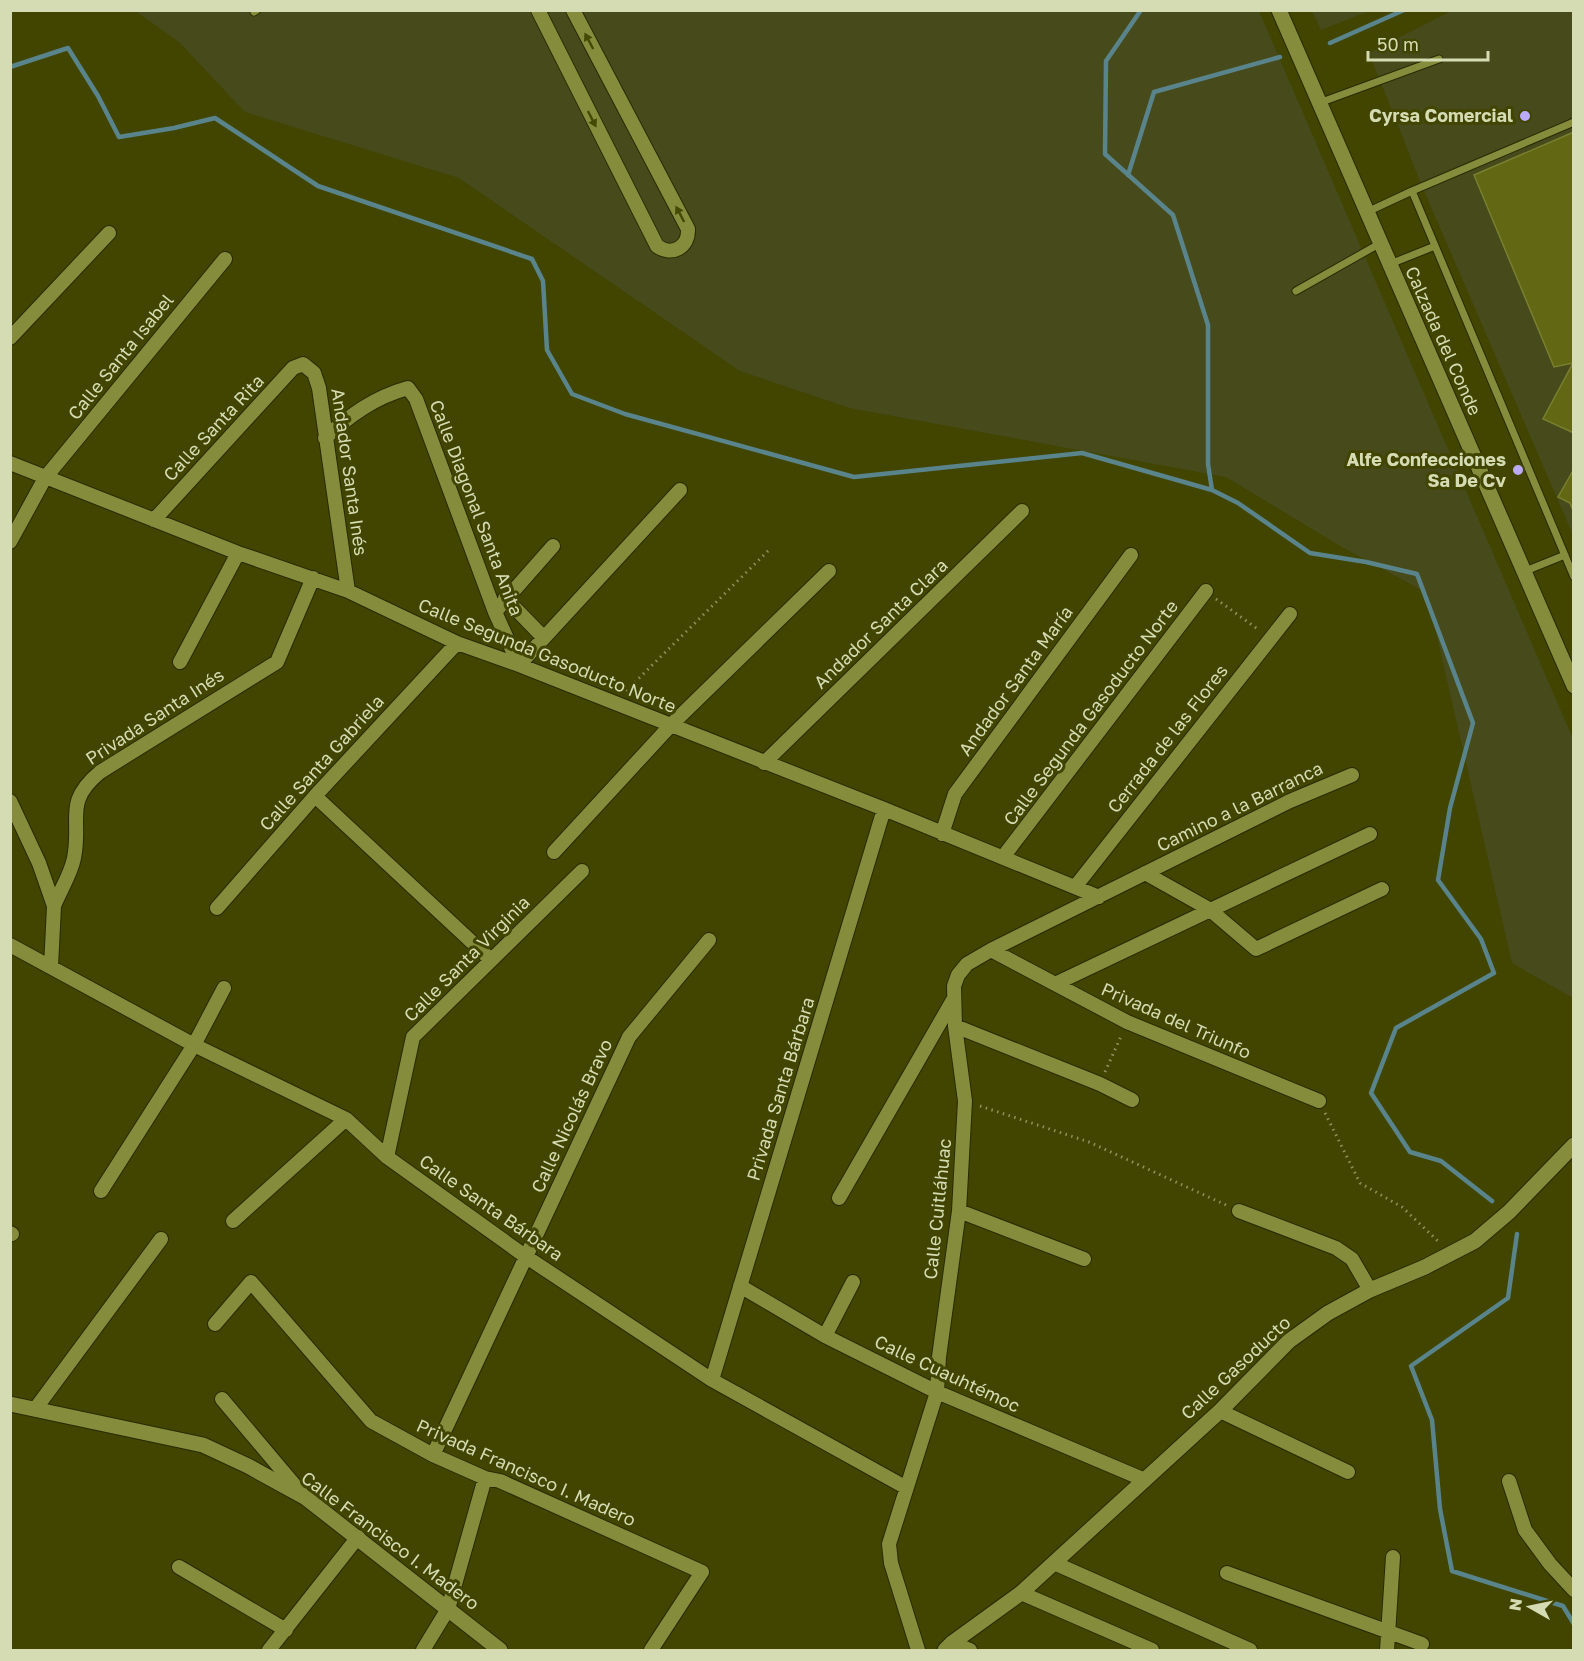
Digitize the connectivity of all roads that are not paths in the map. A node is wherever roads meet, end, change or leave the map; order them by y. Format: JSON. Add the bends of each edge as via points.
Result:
{"nodes":[{"id":1,"x":538,"y":10,"type":"edge"},
{"id":2,"x":573,"y":10,"type":"edge"},
{"id":3,"x":1284,"y":14,"type":"edge"},
{"id":4,"x":1439,"y":59,"type":"dead end"},
{"id":5,"x":1319,"y":103,"type":"junction"},
{"id":6,"x":1574,"y":122,"type":"edge"},
{"id":7,"x":1412,"y":191,"type":"junction"},
{"id":8,"x":1366,"y":213,"type":"junction"},
{"id":9,"x":109,"y":233,"type":"dead end"},
{"id":10,"x":1379,"y":244,"type":"junction"},
{"id":11,"x":1435,"y":246,"type":"junction"},
{"id":12,"x":225,"y":259,"type":"dead end"},
{"id":13,"x":1389,"y":265,"type":"junction"},
{"id":14,"x":1296,"y":291,"type":"dead end"},
{"id":15,"x":10,"y":338,"type":"edge"},
{"id":16,"x":303,"y":364,"type":"joint"},
{"id":17,"x":325,"y":438,"type":"junction"},
{"id":18,"x":10,"y":463,"type":"edge"},
{"id":19,"x":45,"y":478,"type":"junction"},
{"id":20,"x":680,"y":490,"type":"dead end"},
{"id":21,"x":1022,"y":511,"type":"dead end"},
{"id":22,"x":154,"y":520,"type":"junction"},
{"id":23,"x":10,"y":542,"type":"edge"},
{"id":24,"x":553,"y":546,"type":"dead end"},
{"id":25,"x":238,"y":553,"type":"junction"},
{"id":26,"x":1131,"y":555,"type":"dead end"},
{"id":27,"x":1565,"y":555,"type":"junction"},
{"id":28,"x":829,"y":571,"type":"dead end"},
{"id":29,"x":1523,"y":572,"type":"junction"},
{"id":30,"x":1574,"y":577,"type":"edge"},
{"id":31,"x":313,"y":578,"type":"junction"},
{"id":32,"x":348,"y":591,"type":"junction"},
{"id":33,"x":1206,"y":591,"type":"road end"},
{"id":34,"x":505,"y":598,"type":"junction"},
{"id":35,"x":495,"y":612,"type":"junction"},
{"id":36,"x":1290,"y":614,"type":"dead end"},
{"id":37,"x":544,"y":638,"type":"junction"},
{"id":38,"x":457,"y":643,"type":"junction"},
{"id":39,"x":180,"y":662,"type":"dead end"},
{"id":40,"x":519,"y":665,"type":"junction"},
{"id":41,"x":1574,"y":686,"type":"edge"},
{"id":42,"x":671,"y":725,"type":"junction"},
{"id":43,"x":764,"y":763,"type":"junction"},
{"id":44,"x":1352,"y":775,"type":"dead end"},
{"id":45,"x":315,"y":796,"type":"junction"},
{"id":46,"x":10,"y":801,"type":"edge"},
{"id":47,"x":884,"y":809,"type":"junction"},
{"id":48,"x":942,"y":834,"type":"junction"},
{"id":49,"x":1370,"y":834,"type":"dead end"},
{"id":50,"x":554,"y":852,"type":"dead end"},
{"id":51,"x":1003,"y":857,"type":"junction"},
{"id":52,"x":582,"y":871,"type":"dead end"},
{"id":53,"x":1145,"y":873,"type":"junction"},
{"id":54,"x":1075,"y":887,"type":"junction"},
{"id":55,"x":1382,"y":889,"type":"dead end"},
{"id":56,"x":1099,"y":897,"type":"junction"},
{"id":57,"x":54,"y":906,"type":"junction"},
{"id":58,"x":217,"y":908,"type":"dead end"},
{"id":59,"x":1209,"y":909,"type":"junction"},
{"id":60,"x":709,"y":940,"type":"dead end"},
{"id":61,"x":10,"y":945,"type":"edge"},
{"id":62,"x":991,"y":950,"type":"junction"},
{"id":63,"x":490,"y":959,"type":"junction"},
{"id":64,"x":51,"y":967,"type":"junction"},
{"id":65,"x":1055,"y":984,"type":"junction"},
{"id":66,"x":224,"y":988,"type":"dead end"},
{"id":67,"x":953,"y":1000,"type":"junction"},
{"id":68,"x":955,"y":1026,"type":"junction"},
{"id":69,"x":194,"y":1045,"type":"junction"},
{"id":70,"x":1132,"y":1100,"type":"dead end"},
{"id":71,"x":1318,"y":1101,"type":"road end"},
{"id":72,"x":346,"y":1119,"type":"junction"},
{"id":73,"x":1574,"y":1145,"type":"edge"},
{"id":74,"x":387,"y":1157,"type":"junction"},
{"id":75,"x":101,"y":1191,"type":"dead end"},
{"id":76,"x":838,"y":1198,"type":"dead end"},
{"id":77,"x":959,"y":1211,"type":"junction"},
{"id":78,"x":1239,"y":1211,"type":"road end"},
{"id":79,"x":233,"y":1221,"type":"dead end"},
{"id":80,"x":161,"y":1239,"type":"dead end"},
{"id":81,"x":525,"y":1256,"type":"junction"},
{"id":82,"x":1084,"y":1259,"type":"dead end"},
{"id":83,"x":853,"y":1282,"type":"dead end"},
{"id":84,"x":740,"y":1286,"type":"junction"},
{"id":85,"x":1370,"y":1290,"type":"junction"},
{"id":86,"x":215,"y":1324,"type":"dead end"},
{"id":87,"x":825,"y":1336,"type":"junction"},
{"id":88,"x":712,"y":1380,"type":"junction"},
{"id":89,"x":937,"y":1392,"type":"junction"},
{"id":90,"x":222,"y":1399,"type":"dead end"},
{"id":91,"x":10,"y":1404,"type":"edge"},
{"id":92,"x":36,"y":1408,"type":"junction"},
{"id":93,"x":1220,"y":1411,"type":"junction"},
{"id":94,"x":433,"y":1455,"type":"junction"},
{"id":95,"x":1348,"y":1472,"type":"dead end"},
{"id":96,"x":485,"y":1478,"type":"junction"},
{"id":97,"x":1145,"y":1480,"type":"junction"},
{"id":98,"x":1509,"y":1481,"type":"dead end"},
{"id":99,"x":905,"y":1487,"type":"junction"},
{"id":100,"x":306,"y":1498,"type":"junction"},
{"id":101,"x":358,"y":1537,"type":"junction"},
{"id":102,"x":1393,"y":1557,"type":"dead end"},
{"id":103,"x":1054,"y":1563,"type":"junction"},
{"id":104,"x":179,"y":1567,"type":"dead end"},
{"id":105,"x":1227,"y":1573,"type":"dead end"},
{"id":106,"x":1574,"y":1590,"type":"edge"},
{"id":107,"x":1021,"y":1593,"type":"junction"},
{"id":108,"x":448,"y":1609,"type":"junction"},
{"id":109,"x":286,"y":1630,"type":"junction"},
{"id":110,"x":1388,"y":1633,"type":"junction"},
{"id":111,"x":1422,"y":1644,"type":"dead end"},
{"id":112,"x":948,"y":1646,"type":"edge"},
{"id":113,"x":269,"y":1650,"type":"edge"},
{"id":114,"x":423,"y":1650,"type":"edge"},
{"id":115,"x":500,"y":1650,"type":"edge"},
{"id":116,"x":651,"y":1650,"type":"edge"},
{"id":117,"x":918,"y":1650,"type":"edge"},
{"id":118,"x":970,"y":1650,"type":"edge"},
{"id":119,"x":1152,"y":1650,"type":"edge"},
{"id":120,"x":1250,"y":1650,"type":"edge"},
{"id":121,"x":1387,"y":1650,"type":"edge"}],
"edges":[{"from":1,"to":2,"type":"street","one_way":true,"via":[[657,246],[670,251],[680,249],[688,228]]},
{"from":3,"to":5,"type":"street","name":"Calzada del Conde"},
{"from":4,"to":5,"type":"lane"},
{"from":5,"to":8,"type":"street","name":"Calzada del Conde"},
{"from":6,"to":7,"type":"lane"},
{"from":7,"to":8,"type":"lane"},
{"from":7,"to":11,"type":"lane"},
{"from":8,"to":10,"type":"street","name":"Calzada del Conde"},
{"from":9,"to":15,"type":"street"},
{"from":10,"to":13,"type":"street","name":"Calzada del Conde"},
{"from":10,"to":14,"type":"lane"},
{"from":11,"to":13,"type":"lane"},
{"from":11,"to":27,"type":"lane"},
{"from":12,"to":19,"type":"street","name":"Calle Santa Isabel"},
{"from":13,"to":29,"type":"street","name":"Calzada del Conde"},
{"from":16,"to":17,"type":"street","name":"Andador Santa Inés","via":[[314,373],[319,388]]},
{"from":16,"to":22,"type":"street","name":"Calle Santa Rita","via":[[293,368]]},
{"from":17,"to":32,"type":"street","name":"Andador Santa Inés"},
{"from":17,"to":35,"type":"street","name":"Calle Diagonal Santa Anita","via":[[384,394],[408,388],[416,399]]},
{"from":18,"to":19,"type":"street","name":"Calle Segunda Gasoducto Norte"},
{"from":19,"to":22,"type":"street","name":"Calle Segunda Gasoducto Norte"},
{"from":19,"to":23,"type":"street","name":"Calle Santa Isabel"},
{"from":20,"to":37,"type":"street"},
{"from":21,"to":43,"type":"street","name":"Andador Santa Clara"},
{"from":22,"to":25,"type":"street","name":"Calle Segunda Gasoducto Norte"},
{"from":24,"to":34,"type":"street"},
{"from":25,"to":31,"type":"street","name":"Calle Segunda Gasoducto Norte"},
{"from":25,"to":39,"type":"street"},
{"from":26,"to":48,"type":"street","name":"Andador Santa María","via":[[955,795]]},
{"from":27,"to":29,"type":"lane"},
{"from":27,"to":30,"type":"lane"},
{"from":28,"to":42,"type":"street"},
{"from":29,"to":41,"type":"street","name":"Calzada del Conde"},
{"from":31,"to":32,"type":"street","name":"Calle Segunda Gasoducto Norte"},
{"from":31,"to":57,"type":"street","name":"Privada Santa Inés","via":[[277,662],[100,772],[78,795],[74,859]]},
{"from":32,"to":38,"type":"street","name":"Calle Segunda Gasoducto Norte"},
{"from":33,"to":51,"type":"street","name":"Calle Segunda Gasoducto Norte"},
{"from":34,"to":35,"type":"street"},
{"from":34,"to":37,"type":"street"},
{"from":35,"to":40,"type":"street","name":"Calle Diagonal Santa Anita"},
{"from":36,"to":54,"type":"street","name":"Cerrada de las Flores"},
{"from":37,"to":40,"type":"street"},
{"from":38,"to":40,"type":"street","name":"Calle Segunda Gasoducto Norte"},
{"from":38,"to":45,"type":"street","name":"Calle Santa Gabriela"},
{"from":40,"to":42,"type":"street","name":"Calle Segunda Gasoducto Norte"},
{"from":42,"to":43,"type":"street","name":"Calle Segunda Gasoducto Norte"},
{"from":42,"to":50,"type":"street"},
{"from":43,"to":47,"type":"street","name":"Calle Segunda Gasoducto Norte"},
{"from":44,"to":53,"type":"street","name":"Camino a la Barranca","via":[[1290,801]]},
{"from":45,"to":58,"type":"street","name":"Calle Santa Gabriela"},
{"from":45,"to":63,"type":"street"},
{"from":46,"to":57,"type":"street"},
{"from":47,"to":48,"type":"street","name":"Calle Segunda Gasoducto Norte"},
{"from":47,"to":84,"type":"street","name":"Privada Santa Bárbara"},
{"from":48,"to":51,"type":"street","name":"Calle Segunda Gasoducto Norte"},
{"from":49,"to":59,"type":"street"},
{"from":51,"to":54,"type":"street","name":"Calle Segunda Gasoducto Norte"},
{"from":52,"to":63,"type":"street","name":"Calle Santa Virginia"},
{"from":53,"to":56,"type":"street","name":"Calle Cuitláhuac"},
{"from":53,"to":59,"type":"street"},
{"from":54,"to":56,"type":"street","name":"Calle Segunda Gasoducto Norte"},
{"from":55,"to":59,"type":"street","via":[[1256,949]]},
{"from":56,"to":62,"type":"street","name":"Calle Cuitláhuac"},
{"from":57,"to":64,"type":"street"},
{"from":59,"to":65,"type":"street"},
{"from":60,"to":81,"type":"street","name":"Calle Nicolás Bravo","via":[[629,1037]]},
{"from":61,"to":64,"type":"street","name":"Calle Santa Bárbara"},
{"from":62,"to":65,"type":"street","name":"Privada del Triunfo"},
{"from":62,"to":67,"type":"street","name":"Calle Cuitláhuac","via":[[967,964],[958,975]]},
{"from":63,"to":74,"type":"street","name":"Calle Santa Virginia","via":[[413,1037]]},
{"from":64,"to":69,"type":"street","name":"Calle Santa Bárbara"},
{"from":65,"to":71,"type":"street","name":"Privada del Triunfo","via":[[1127,1022]]},
{"from":66,"to":69,"type":"street"},
{"from":67,"to":68,"type":"street","name":"Calle Cuitláhuac"},
{"from":67,"to":76,"type":"street"},
{"from":68,"to":70,"type":"street"},
{"from":68,"to":77,"type":"street","name":"Calle Cuitláhuac","via":[[965,1101]]},
{"from":69,"to":72,"type":"street","name":"Calle Santa Bárbara"},
{"from":69,"to":75,"type":"street"},
{"from":72,"to":74,"type":"street","name":"Calle Santa Bárbara"},
{"from":72,"to":79,"type":"street"},
{"from":73,"to":85,"type":"street","name":"Calle Gasoducto","via":[[1475,1241]]},
{"from":74,"to":81,"type":"street","name":"Calle Santa Bárbara"},
{"from":77,"to":82,"type":"street"},
{"from":77,"to":89,"type":"street","name":"Calle Cuitláhuac"},
{"from":78,"to":85,"type":"street","via":[[1336,1248],[1352,1259]]},
{"from":80,"to":92,"type":"street"},
{"from":81,"to":88,"type":"street","name":"Calle Santa Bárbara"},
{"from":81,"to":94,"type":"street","name":"Calle Nicolás Bravo"},
{"from":83,"to":87,"type":"street"},
{"from":84,"to":87,"type":"street","name":"Calle Cuauhtémoc"},
{"from":84,"to":88,"type":"street","name":"Privada Santa Bárbara"},
{"from":85,"to":93,"type":"street","name":"Calle Gasoducto","via":[[1289,1341]]},
{"from":86,"to":94,"type":"street","name":"Privada Francisco I. Madero","via":[[251,1282],[371,1421]]},
{"from":87,"to":89,"type":"street","name":"Calle Cuauhtémoc"},
{"from":88,"to":99,"type":"street","name":"Calle Santa Bárbara"},
{"from":89,"to":97,"type":"street","name":"Calle Cuauhtémoc"},
{"from":89,"to":99,"type":"street","name":"Calle Cuitláhuac"},
{"from":90,"to":100,"type":"street"},
{"from":91,"to":92,"type":"street","name":"Calle Francisco I. Madero"},
{"from":92,"to":100,"type":"street","name":"Calle Francisco I. Madero","via":[[203,1445]]},
{"from":93,"to":95,"type":"street"},
{"from":93,"to":97,"type":"street","name":"Calle Gasoducto"},
{"from":94,"to":96,"type":"street","name":"Privada Francisco I. Madero"},
{"from":96,"to":108,"type":"street"},
{"from":96,"to":116,"type":"street","name":"Privada Francisco I. Madero","via":[[500,1481],[702,1572]]},
{"from":97,"to":103,"type":"street","name":"Calle Gasoducto"},
{"from":98,"to":106,"type":"street","via":[[1525,1530]]},
{"from":99,"to":117,"type":"street","name":"Calle Cuitláhuac","via":[[889,1544],[891,1563]]},
{"from":100,"to":101,"type":"street","name":"Calle Francisco I. Madero"},
{"from":101,"to":108,"type":"street","name":"Calle Francisco I. Madero"},
{"from":101,"to":109,"type":"street"},
{"from":102,"to":110,"type":"street"},
{"from":103,"to":107,"type":"street","name":"Calle Gasoducto"},
{"from":103,"to":120,"type":"street"},
{"from":104,"to":109,"type":"street"},
{"from":105,"to":110,"type":"street"},
{"from":107,"to":112,"type":"street","name":"Calle Gasoducto"},
{"from":107,"to":119,"type":"street"},
{"from":108,"to":114,"type":"street"},
{"from":108,"to":115,"type":"street","name":"Calle Francisco I. Madero"},
{"from":109,"to":113,"type":"street"},
{"from":110,"to":111,"type":"street"},
{"from":110,"to":121,"type":"street"},
{"from":112,"to":118,"type":"street"}]}
